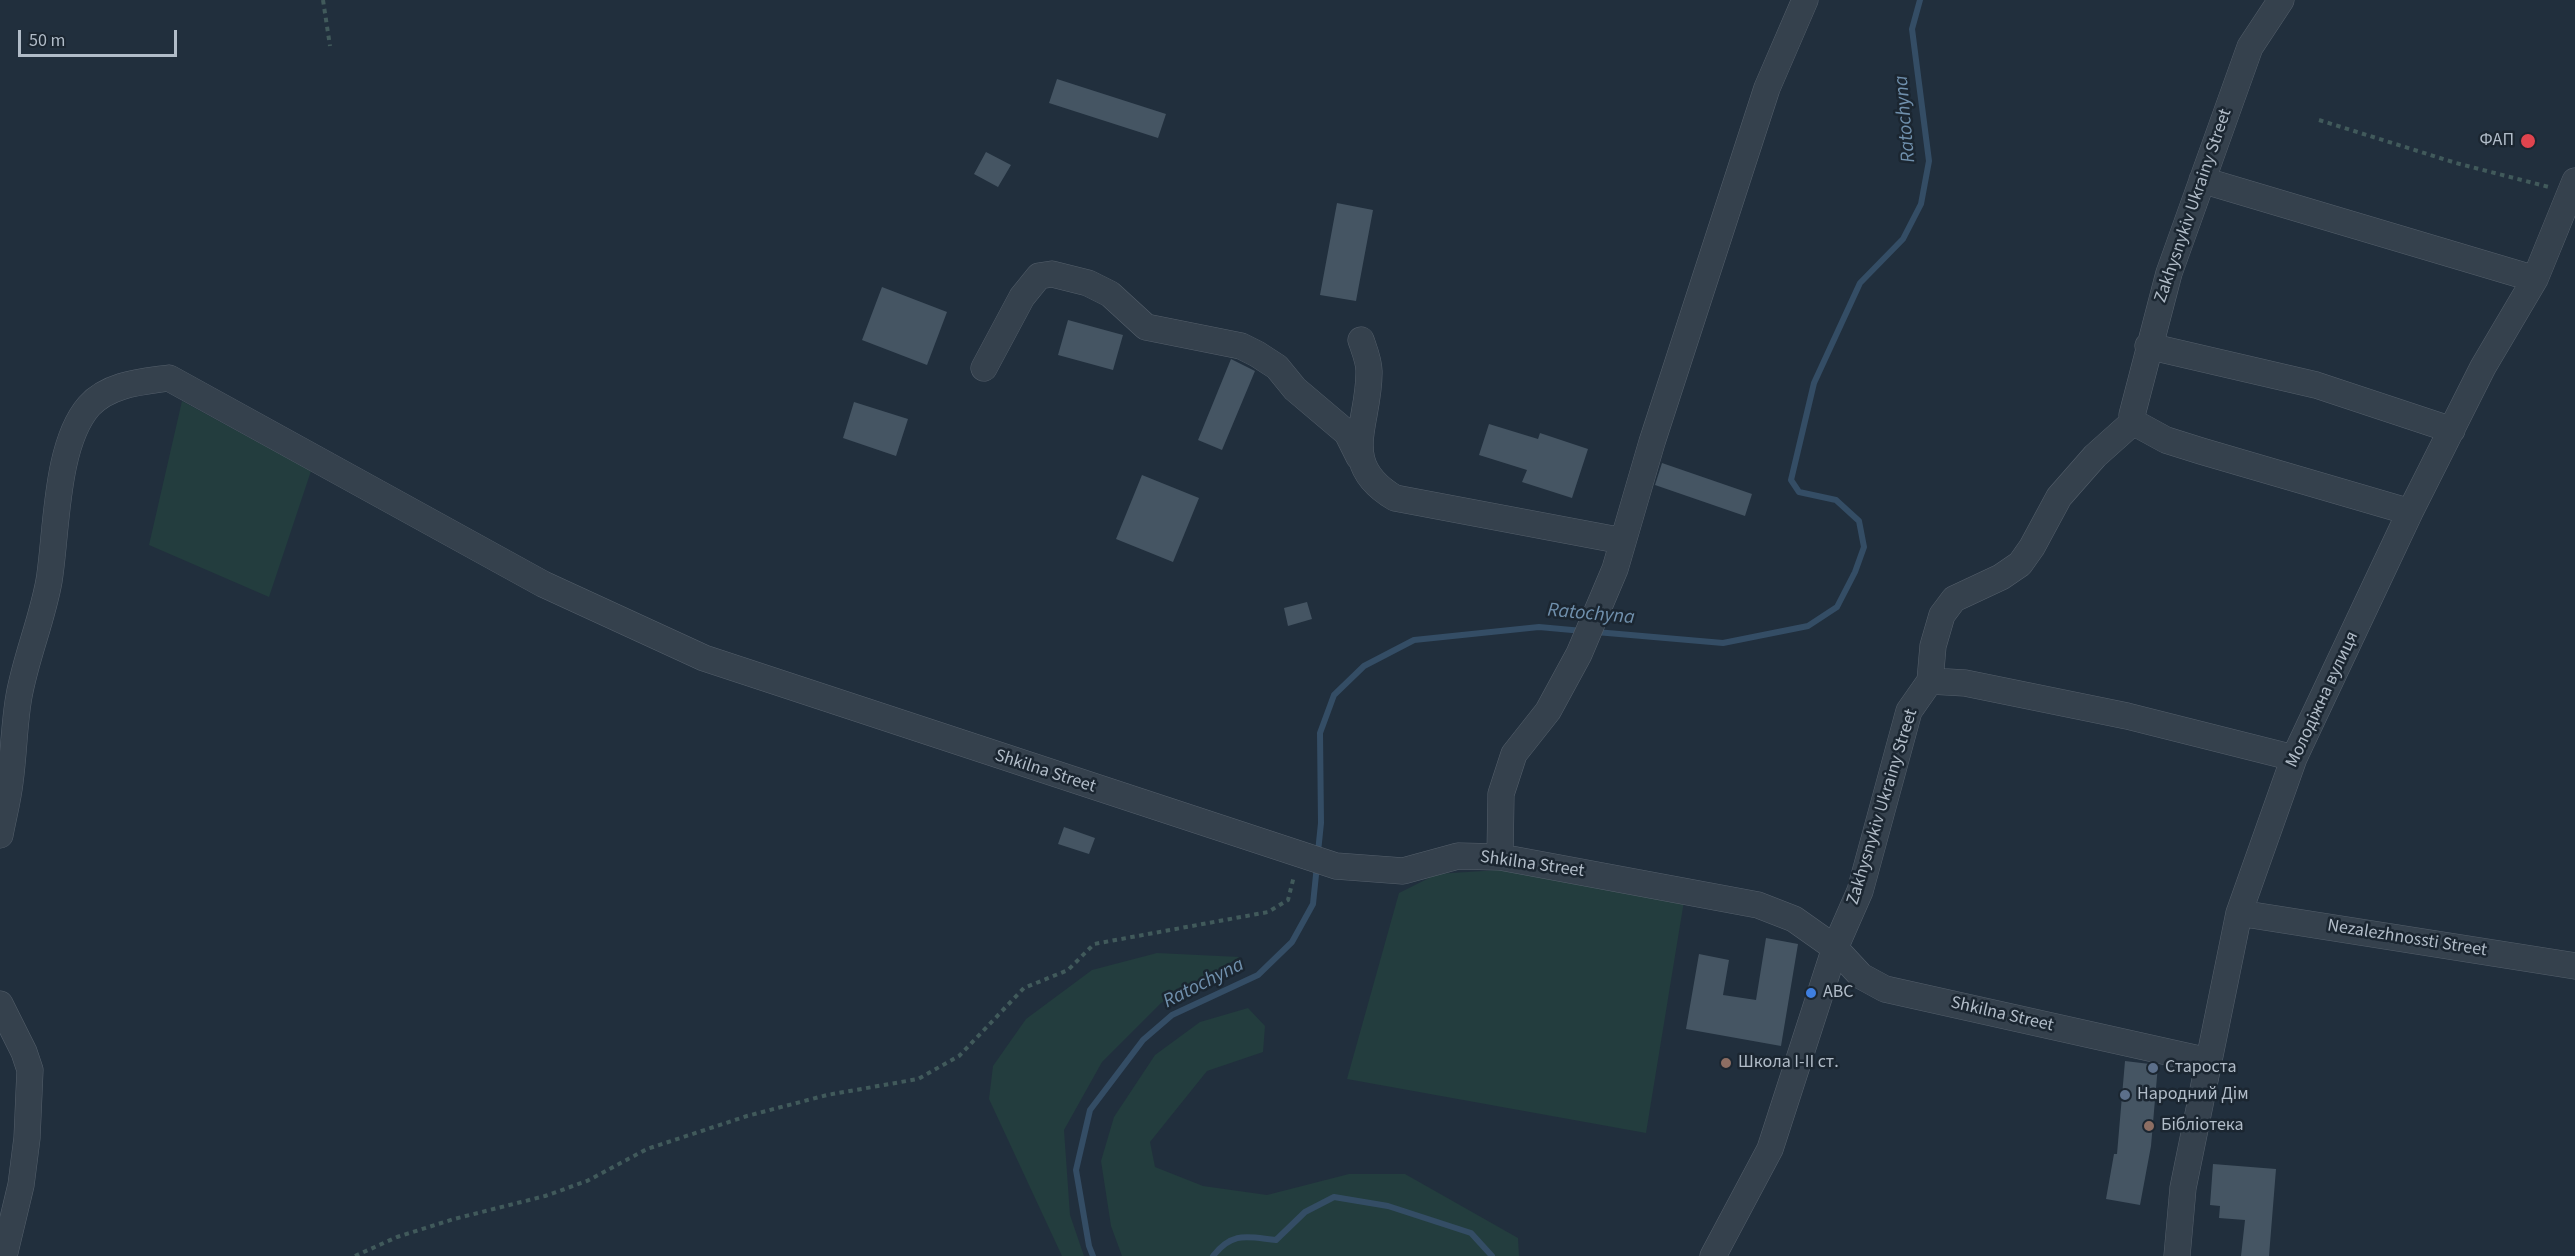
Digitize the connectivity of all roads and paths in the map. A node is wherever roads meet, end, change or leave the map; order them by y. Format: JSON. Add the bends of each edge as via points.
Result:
{"nodes":[{"id":1,"x":323,"y":0,"type":"edge"},
{"id":2,"x":1805,"y":0,"type":"edge"},
{"id":3,"x":2282,"y":0,"type":"edge"},
{"id":4,"x":330,"y":46,"type":"dead end"},
{"id":5,"x":2319,"y":120,"type":"dead end"},
{"id":6,"x":2202,"y":180,"type":"junction"},
{"id":7,"x":2573,"y":187,"type":"edge"},
{"id":8,"x":2535,"y":279,"type":"junction"},
{"id":9,"x":1361,"y":340,"type":"dead end"},
{"id":10,"x":2148,"y":346,"type":"junction"},
{"id":11,"x":984,"y":368,"type":"dead end"},
{"id":12,"x":2133,"y":422,"type":"junction"},
{"id":13,"x":2452,"y":430,"type":"junction"},
{"id":14,"x":1359,"y":457,"type":"junction"},
{"id":15,"x":2410,"y":512,"type":"junction"},
{"id":16,"x":1623,"y":541,"type":"junction"},
{"id":17,"x":1930,"y":681,"type":"junction"},
{"id":18,"x":2294,"y":758,"type":"junction"},
{"id":19,"x":0,"y":835,"type":"edge"},
{"id":20,"x":1295,"y":853,"type":"junction"},
{"id":21,"x":1500,"y":856,"type":"junction"},
{"id":22,"x":2239,"y":913,"type":"junction"},
{"id":23,"x":1835,"y":948,"type":"junction"},
{"id":24,"x":2575,"y":966,"type":"edge"},
{"id":25,"x":0,"y":1004,"type":"edge"},
{"id":26,"x":2208,"y":1061,"type":"junction"},
{"id":27,"x":4,"y":1256,"type":"edge"},
{"id":28,"x":355,"y":1256,"type":"edge"},
{"id":29,"x":1713,"y":1256,"type":"edge"},
{"id":30,"x":2176,"y":1256,"type":"edge"}],
"edges":[{"from":1,"to":4,"type":"path"},
{"from":2,"to":16,"type":"street","via":[[1767,88]]},
{"from":3,"to":6,"type":"street","name":"Zakhysnykiv Ukrainy Street","via":[[2250,46]]},
{"from":5,"to":7,"type":"path","via":[[2456,163]]},
{"from":6,"to":8,"type":"street"},
{"from":6,"to":10,"type":"street","name":"Zakhysnykiv Ukrainy Street"},
{"from":7,"to":8,"type":"street","name":"Молодіжна вулиця"},
{"from":8,"to":13,"type":"street","name":"Молодіжна вулиця","via":[[2483,367]]},
{"from":9,"to":14,"type":"street","via":[[1369,369]]},
{"from":10,"to":12,"type":"street","name":"Zakhysnykiv Ukrainy Street"},
{"from":10,"to":13,"type":"street","via":[[2316,385]]},
{"from":11,"to":14,"type":"street","via":[[1022,297],[1039,276],[1052,274],[1088,283],[1110,294],[1146,327],[1241,346],[1257,354],[1277,367],[1295,389],[1347,433]]},
{"from":12,"to":15,"type":"street","via":[[2166,440]]},
{"from":12,"to":17,"type":"street","via":[[2095,456],[2059,497],[2020,564],[1954,600],[1942,615],[1933,646]]},
{"from":13,"to":15,"type":"street","name":"Молодіжна вулиця"},
{"from":14,"to":16,"type":"street","via":[[1368,477],[1395,498]]},
{"from":15,"to":18,"type":"street","name":"Молодіжна вулиця"},
{"from":16,"to":21,"type":"street","via":[[1579,654],[1548,711],[1514,754],[1501,794]]},
{"from":17,"to":18,"type":"street","via":[[1965,683],[2127,716]]},
{"from":17,"to":23,"type":"street","name":"Zakhysnykiv Ukrainy Street","via":[[1909,711],[1860,891]]},
{"from":18,"to":22,"type":"street","name":"Молодіжна вулиця"},
{"from":19,"to":20,"type":"street","name":"Shkilna Street","via":[[10,785],[19,695],[49,580],[66,458],[78,421],[90,405],[111,390],[169,378],[543,584],[704,658]]},
{"from":20,"to":21,"type":"street","name":"Shkilna Street","via":[[1336,866],[1403,871],[1458,856]]},
{"from":20,"to":28,"type":"path","via":[[1296,871],[1288,900],[1268,912],[1094,944],[1068,970],[1024,988],[959,1056],[918,1078],[827,1095],[747,1116],[647,1149],[587,1181],[545,1196],[454,1219]]},
{"from":21,"to":23,"type":"street","name":"Shkilna Street","via":[[1758,905],[1794,919]]},
{"from":22,"to":24,"type":"street","name":"Nezalezhnossti Street"},
{"from":22,"to":26,"type":"street","name":"Молодіжна вулиця"},
{"from":23,"to":26,"type":"street","name":"Shkilna Street","via":[[1862,976],[1886,989]]},
{"from":23,"to":29,"type":"street","name":"Zakhysnykiv Ukrainy Street","via":[[1770,1149]]},
{"from":25,"to":27,"type":"street","via":[[30,1070],[22,1173]]},
{"from":26,"to":30,"type":"street","name":"Молодіжна вулиця","via":[[2184,1188]]}]}
